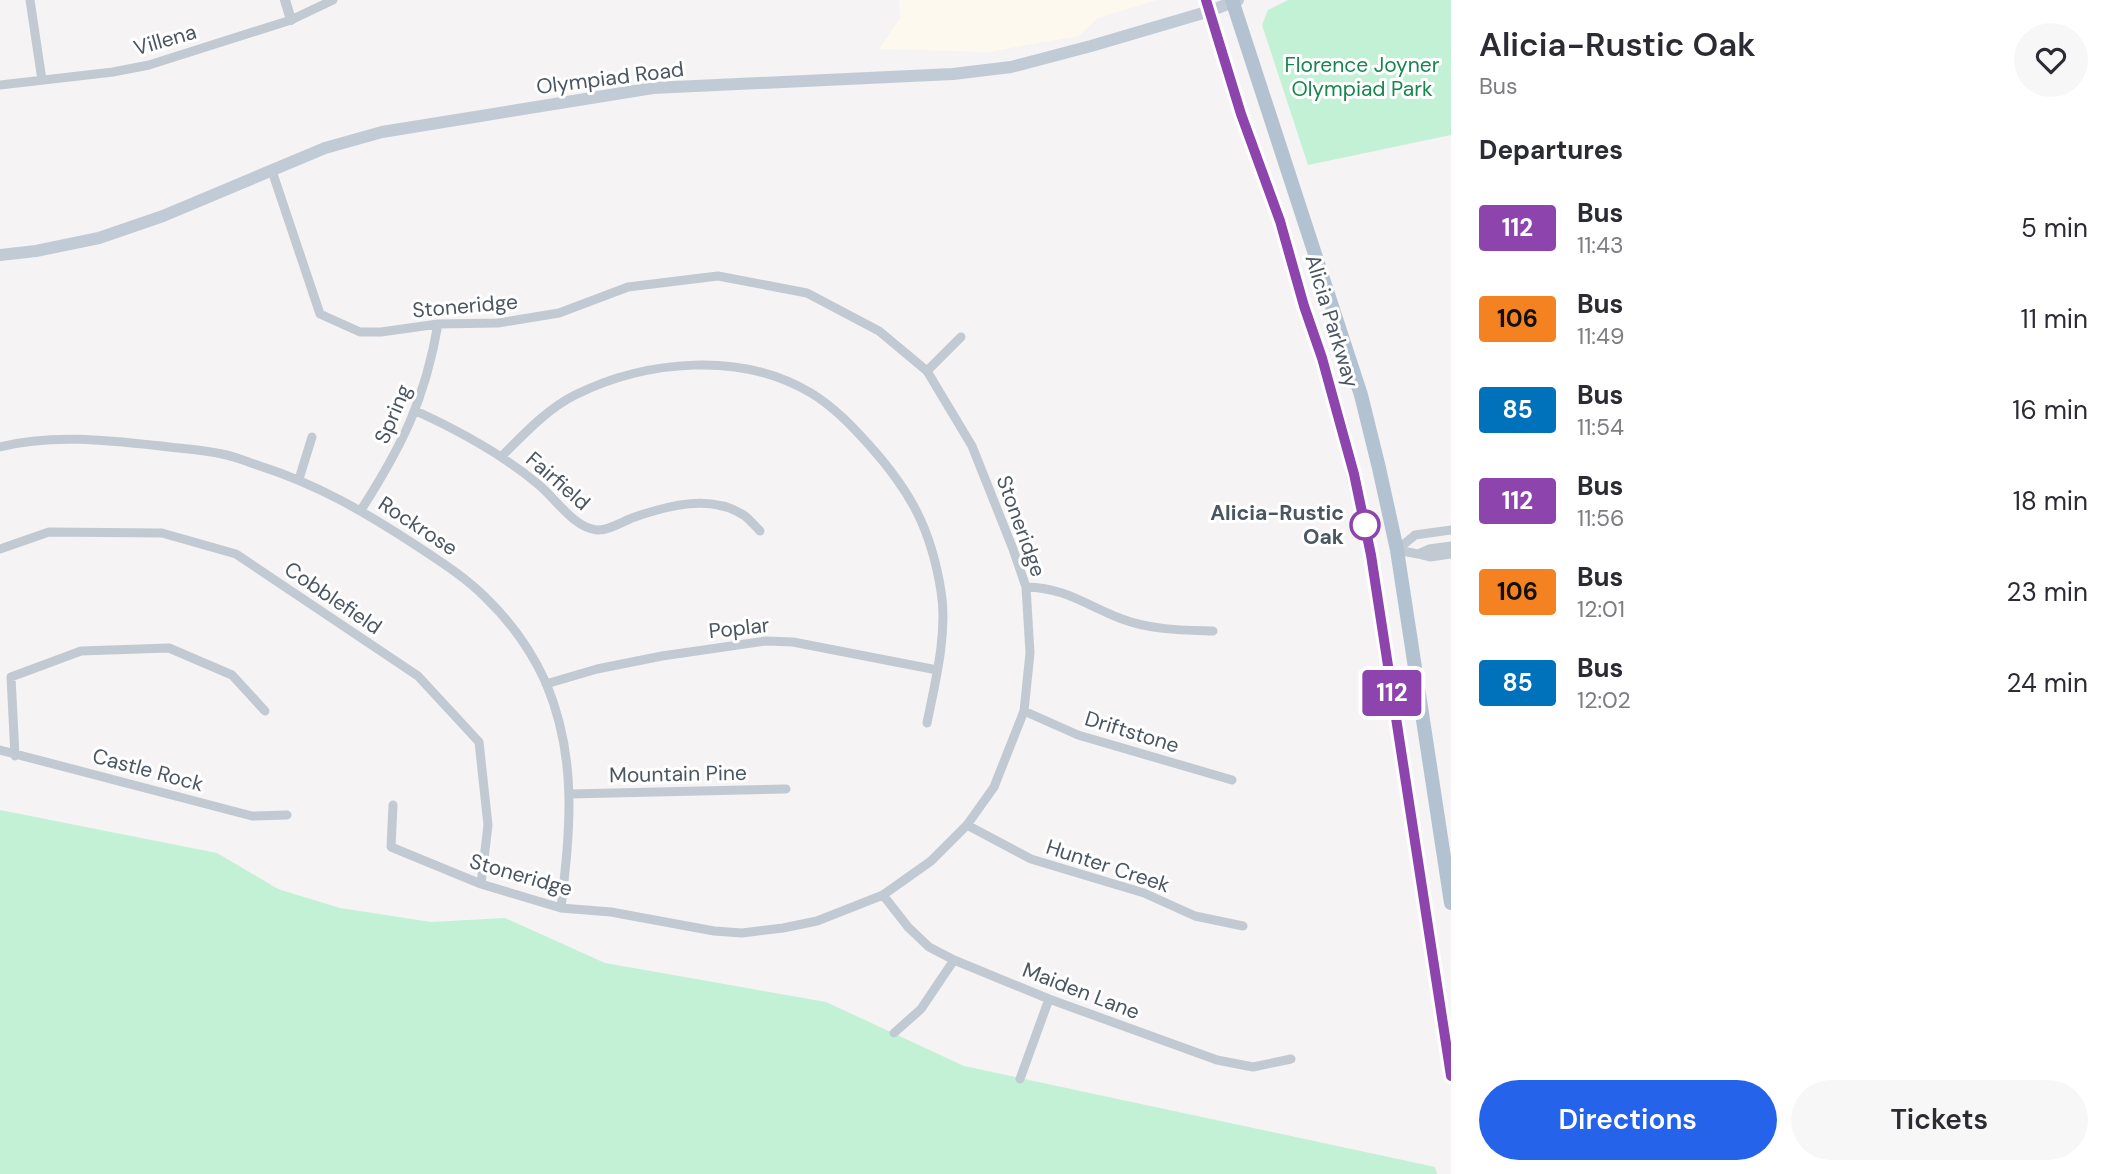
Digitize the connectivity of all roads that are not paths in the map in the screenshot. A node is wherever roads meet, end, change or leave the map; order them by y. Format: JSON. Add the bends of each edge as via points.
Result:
{"nodes":[{"id":1,"x":30,"y":0,"type":"edge"},
{"id":2,"x":285,"y":0,"type":"edge"},
{"id":3,"x":333,"y":0,"type":"edge"},
{"id":4,"x":1234,"y":1,"type":"edge"},
{"id":5,"x":1208,"y":5,"type":"edge"},
{"id":6,"x":291,"y":20,"type":"junction"},
{"id":7,"x":42,"y":80,"type":"junction"},
{"id":8,"x":0,"y":85,"type":"edge"},
{"id":9,"x":272,"y":171,"type":"junction"},
{"id":10,"x":0,"y":255,"type":"edge"},
{"id":11,"x":438,"y":324,"type":"junction"},
{"id":12,"x":961,"y":337,"type":"dead end"},
{"id":13,"x":928,"y":371,"type":"junction"},
{"id":14,"x":416,"y":411,"type":"junction"},
{"id":15,"x":312,"y":437,"type":"dead end"},
{"id":16,"x":0,"y":447,"type":"edge"},
{"id":17,"x":502,"y":456,"type":"junction"},
{"id":18,"x":299,"y":479,"type":"junction"},
{"id":19,"x":361,"y":510,"type":"junction"},
{"id":20,"x":1451,"y":530,"type":"edge"},
{"id":21,"x":760,"y":531,"type":"dead end"},
{"id":22,"x":1451,"y":546,"type":"edge"},
{"id":23,"x":0,"y":549,"type":"edge"},
{"id":24,"x":1397,"y":550,"type":"junction"},
{"id":25,"x":1418,"y":554,"type":"junction"},
{"id":26,"x":1451,"y":554,"type":"edge"},
{"id":27,"x":1371,"y":555,"type":"junction"},
{"id":28,"x":1026,"y":587,"type":"junction"},
{"id":29,"x":1213,"y":631,"type":"dead end"},
{"id":30,"x":937,"y":670,"type":"junction"},
{"id":31,"x":546,"y":684,"type":"junction"},
{"id":32,"x":265,"y":710,"type":"dead end"},
{"id":33,"x":1024,"y":711,"type":"junction"},
{"id":34,"x":927,"y":723,"type":"dead end"},
{"id":35,"x":0,"y":750,"type":"edge"},
{"id":36,"x":15,"y":756,"type":"junction"},
{"id":37,"x":1232,"y":780,"type":"dead end"},
{"id":38,"x":786,"y":789,"type":"dead end"},
{"id":39,"x":570,"y":794,"type":"junction"},
{"id":40,"x":393,"y":805,"type":"dead end"},
{"id":41,"x":287,"y":815,"type":"dead end"},
{"id":42,"x":967,"y":825,"type":"junction"},
{"id":43,"x":481,"y":884,"type":"junction"},
{"id":44,"x":883,"y":895,"type":"junction"},
{"id":45,"x":1451,"y":903,"type":"edge"},
{"id":46,"x":561,"y":908,"type":"junction"},
{"id":47,"x":1243,"y":926,"type":"dead end"},
{"id":48,"x":954,"y":960,"type":"junction"},
{"id":49,"x":1049,"y":999,"type":"junction"},
{"id":50,"x":894,"y":1033,"type":"dead end"},
{"id":51,"x":1291,"y":1059,"type":"dead end"},
{"id":52,"x":1451,"y":1076,"type":"edge"},
{"id":53,"x":1020,"y":1079,"type":"dead end"}],
"edges":[{"from":1,"to":7,"type":"street"},
{"from":2,"to":6,"type":"street"},
{"from":3,"to":6,"type":"street","name":"Villena"},
{"from":4,"to":5,"type":"main road","name":"Olympiad Road"},
{"from":4,"to":24,"type":"main road","name":"Alicia Parkway","via":[[1361,395]]},
{"from":5,"to":9,"type":"main road","name":"Olympiad Road","via":[[1011,67],[953,74],[653,88],[382,132],[325,148]]},
{"from":5,"to":27,"type":"main road","name":"Alicia Parkway","via":[[1322,358]]},
{"from":6,"to":7,"type":"street","name":"Villena","via":[[149,65]]},
{"from":7,"to":8,"type":"street","name":"Villena"},
{"from":9,"to":10,"type":"main road","name":"Olympiad Road","via":[[99,238]]},
{"from":9,"to":11,"type":"street","name":"Stoneridge","via":[[320,314],[360,332]]},
{"from":11,"to":13,"type":"street","name":"Stoneridge","via":[[498,323],[559,313],[628,288],[718,276],[807,293],[879,331]]},
{"from":11,"to":14,"type":"street","name":"Spring"},
{"from":12,"to":13,"type":"street"},
{"from":13,"to":28,"type":"street","name":"Stoneridge","via":[[972,446]]},
{"from":14,"to":17,"type":"street","name":"Fairfield"},
{"from":14,"to":19,"type":"street","name":"Spring"},
{"from":15,"to":18,"type":"street"},
{"from":16,"to":18,"type":"street","name":"Rockrose","via":[[49,440],[138,444],[223,454]]},
{"from":17,"to":21,"type":"street","name":"Fairfield","via":[[584,528],[600,531],[662,507],[693,503],[744,515]]},
{"from":17,"to":30,"type":"street","via":[[544,416],[575,395],[626,376],[705,365],[743,367],[778,377],[842,415],[896,474],[917,508],[942,594]]},
{"from":18,"to":19,"type":"street","name":"Rockrose"},
{"from":19,"to":31,"type":"street","name":"Rockrose","via":[[485,597],[511,627]]},
{"from":20,"to":24,"type":"street","via":[[1415,535]]},
{"from":22,"to":25,"type":"street"},
{"from":23,"to":43,"type":"street","name":"Cobblefield","via":[[49,532],[162,533],[236,554],[418,676],[479,742],[488,825]]},
{"from":24,"to":25,"type":"street"},
{"from":24,"to":27,"type":"main road"},
{"from":24,"to":45,"type":"main road","name":"Alicia Parkway"},
{"from":25,"to":26,"type":"street"},
{"from":27,"to":52,"type":"main road","name":"Alicia Parkway"},
{"from":28,"to":29,"type":"street","via":[[1048,587],[1145,625]]},
{"from":28,"to":33,"type":"street","name":"Stoneridge","via":[[1030,653]]},
{"from":30,"to":31,"type":"street","name":"Poplar","via":[[793,642],[766,641],[597,669]]},
{"from":30,"to":34,"type":"street"},
{"from":31,"to":39,"type":"street","name":"Rockrose","via":[[563,738]]},
{"from":32,"to":36,"type":"street","via":[[232,675],[169,648],[81,651],[11,677]]},
{"from":33,"to":37,"type":"street","name":"Driftstone","via":[[1079,735]]},
{"from":33,"to":42,"type":"street","name":"Stoneridge","via":[[994,787]]},
{"from":35,"to":36,"type":"street","name":"Castle Rock"},
{"from":36,"to":41,"type":"street","name":"Castle Rock","via":[[252,816]]},
{"from":38,"to":39,"type":"street","name":"Mountain Pine"},
{"from":39,"to":46,"type":"street","name":"Rockrose"},
{"from":40,"to":43,"type":"street","name":"Stoneridge","via":[[391,847]]},
{"from":42,"to":44,"type":"street","name":"Stoneridge","via":[[931,861]]},
{"from":42,"to":47,"type":"street","name":"Hunter Creek","via":[[1031,859],[1144,893],[1195,916]]},
{"from":43,"to":46,"type":"street","name":"Stoneridge"},
{"from":44,"to":46,"type":"street","name":"Stoneridge","via":[[817,921],[742,933]]},
{"from":44,"to":48,"type":"street","name":"Maiden Lane","via":[[929,947]]},
{"from":48,"to":49,"type":"street","name":"Maiden Lane"},
{"from":48,"to":50,"type":"street","via":[[921,1009]]},
{"from":49,"to":51,"type":"street","name":"Maiden Lane","via":[[1217,1060],[1253,1067]]},
{"from":49,"to":53,"type":"street"}]}
